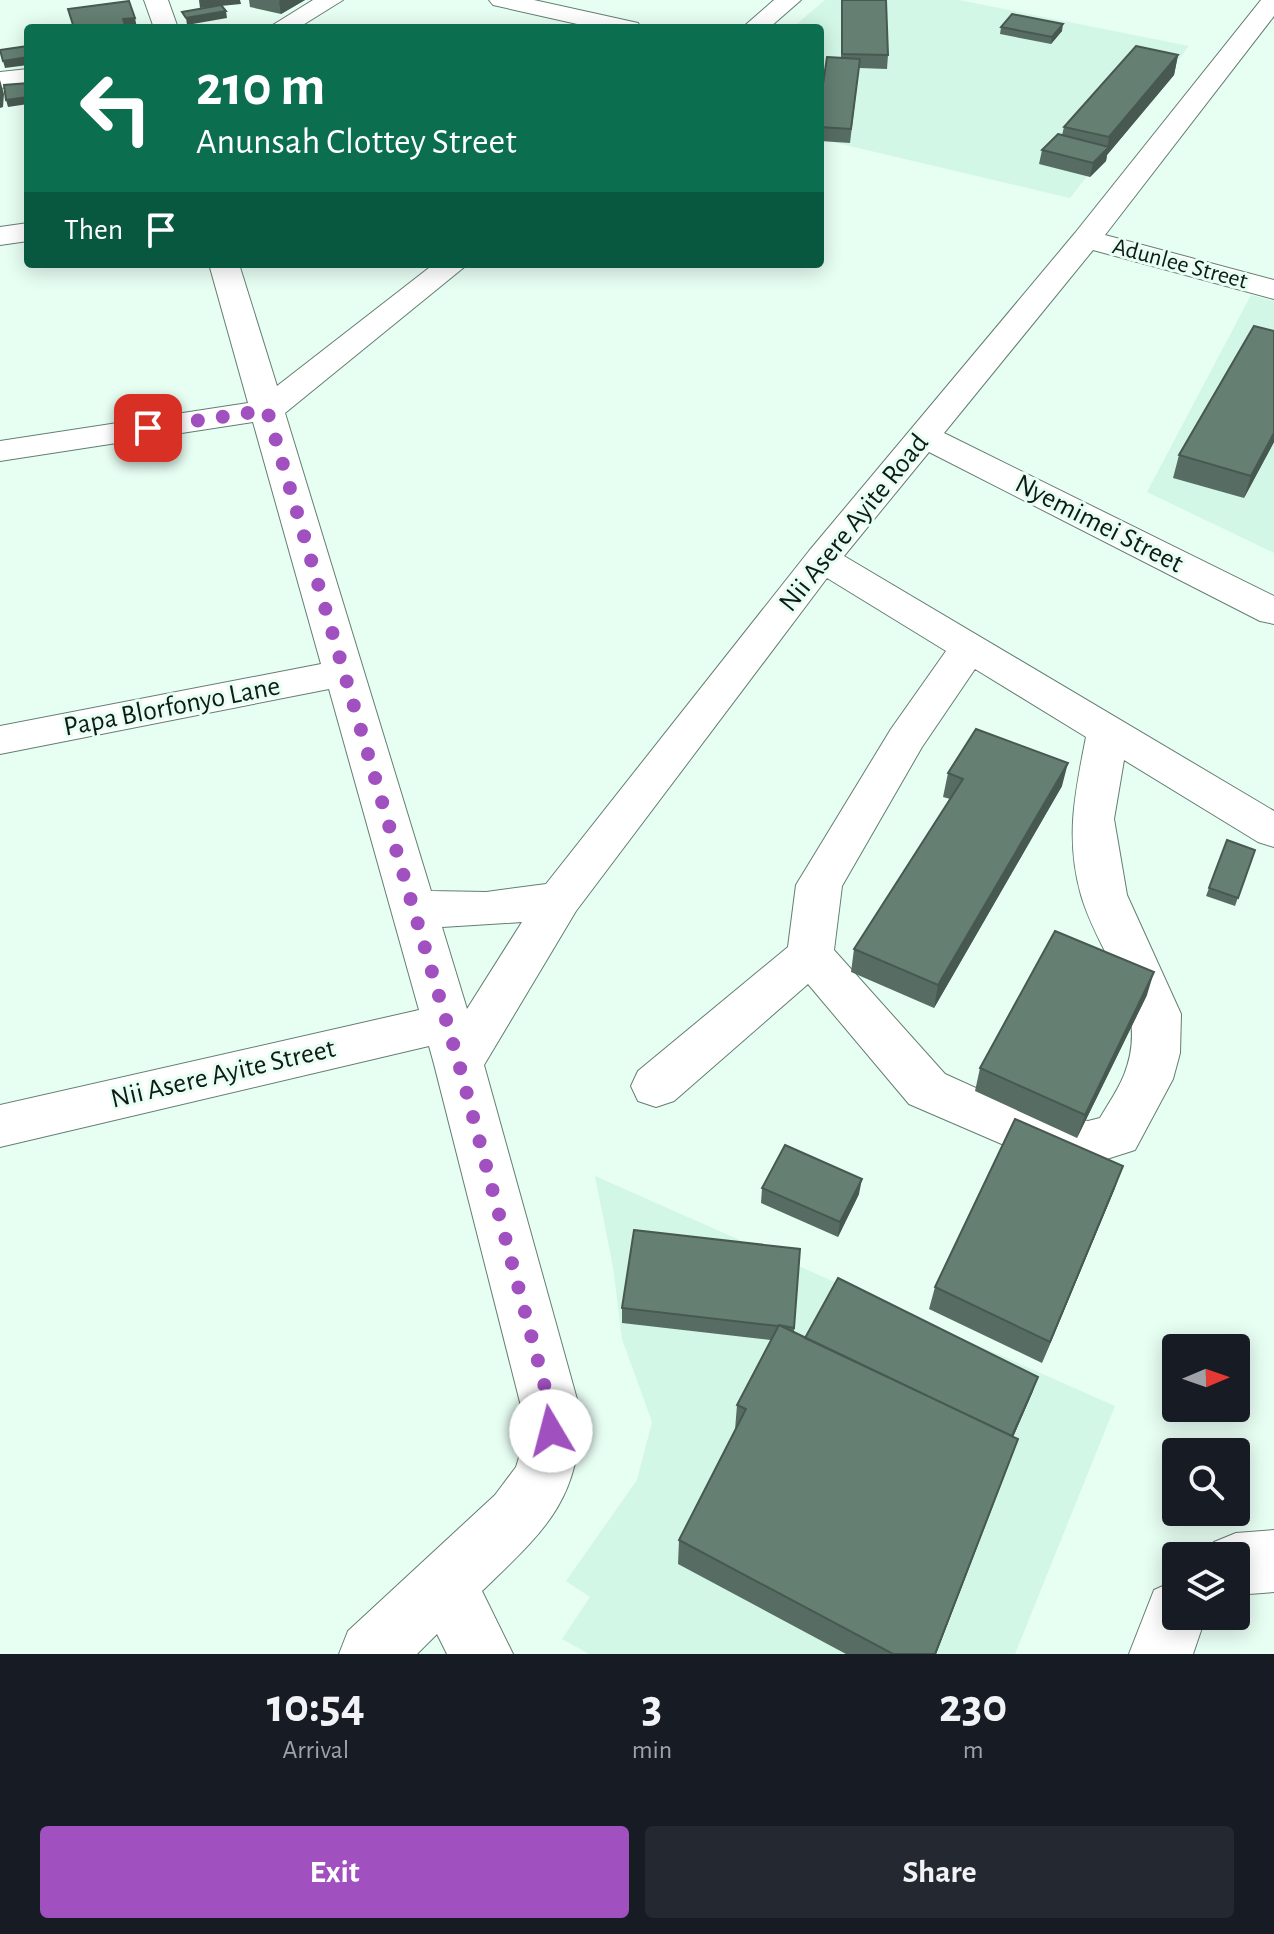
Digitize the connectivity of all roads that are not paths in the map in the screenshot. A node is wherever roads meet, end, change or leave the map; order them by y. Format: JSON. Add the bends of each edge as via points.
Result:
{"nodes":[{"id":1,"x":156,"y":0,"type":"edge"},
{"id":2,"x":331,"y":0,"type":"edge"},
{"id":3,"x":501,"y":0,"type":"edge"},
{"id":4,"x":789,"y":0,"type":"edge"},
{"id":5,"x":1274,"y":0,"type":"edge"},
{"id":6,"x":165,"y":24,"type":"edge"},
{"id":7,"x":287,"y":24,"type":"edge"},
{"id":8,"x":611,"y":24,"type":"edge"},
{"id":9,"x":759,"y":24,"type":"edge"},
{"id":10,"x":24,"y":77,"type":"edge"},
{"id":11,"x":0,"y":80,"type":"edge"},
{"id":12,"x":24,"y":233,"type":"edge"},
{"id":13,"x":0,"y":236,"type":"edge"},
{"id":14,"x":1086,"y":239,"type":"junction"},
{"id":15,"x":225,"y":268,"type":"edge"},
{"id":16,"x":448,"y":268,"type":"edge"},
{"id":17,"x":1270,"y":281,"type":"edge"},
{"id":18,"x":267,"y":410,"type":"junction"},
{"id":19,"x":924,"y":436,"type":"junction"},
{"id":20,"x":0,"y":451,"type":"edge"},
{"id":21,"x":822,"y":559,"type":"junction"},
{"id":22,"x":1274,"y":612,"type":"edge"},
{"id":23,"x":969,"y":648,"type":"junction"},
{"id":24,"x":344,"y":673,"type":"junction"},
{"id":25,"x":1108,"y":730,"type":"junction"},
{"id":26,"x":0,"y":740,"type":"edge"},
{"id":27,"x":1274,"y":831,"type":"edge"},
{"id":28,"x":560,"y":899,"type":"junction"},
{"id":29,"x":412,"y":906,"type":"junction"},
{"id":30,"x":810,"y":955,"type":"junction"},
{"id":31,"x":452,"y":1043,"type":"junction"},
{"id":32,"x":656,"y":1086,"type":"dead end"},
{"id":33,"x":0,"y":1126,"type":"edge"},
{"id":34,"x":1274,"y":1561,"type":"edge"},
{"id":35,"x":1250,"y":1563,"type":"edge"},
{"id":36,"x":446,"y":1585,"type":"junction"},
{"id":37,"x":1170,"y":1630,"type":"edge"},
{"id":38,"x":371,"y":1654,"type":"edge"},
{"id":39,"x":481,"y":1654,"type":"edge"},
{"id":40,"x":1161,"y":1654,"type":"edge"}],
"edges":[{"from":1,"to":6,"type":"street"},
{"from":2,"to":7,"type":"street"},
{"from":3,"to":8,"type":"street"},
{"from":4,"to":9,"type":"street"},
{"from":5,"to":14,"type":"street","name":"Nii Asere Ayite Road"},
{"from":10,"to":11,"type":"street"},
{"from":12,"to":13,"type":"street"},
{"from":14,"to":17,"type":"street","name":"Adunlee Street"},
{"from":14,"to":19,"type":"street","name":"Nii Asere Ayite Road"},
{"from":15,"to":18,"type":"street"},
{"from":16,"to":18,"type":"street"},
{"from":18,"to":20,"type":"street"},
{"from":18,"to":24,"type":"street"},
{"from":19,"to":21,"type":"street","name":"Nii Asere Ayite Road"},
{"from":19,"to":22,"type":"street","name":"Nyemimei Street"},
{"from":21,"to":23,"type":"street"},
{"from":21,"to":28,"type":"street","name":"Nii Asere Ayite Road"},
{"from":23,"to":25,"type":"street"},
{"from":23,"to":30,"type":"street","via":[[897,752],[819,885]]},
{"from":24,"to":26,"type":"street","name":"Papa Blorfonyo Lane"},
{"from":24,"to":29,"type":"street"},
{"from":25,"to":27,"type":"street"},
{"from":25,"to":30,"type":"street","via":[[1092,819],[1104,895],[1157,1014],[1148,1079],[1117,1135],[1088,1143],[1011,1127],[927,1089]]},
{"from":28,"to":29,"type":"street","via":[[501,909],[439,911]]},
{"from":28,"to":31,"type":"street","name":"Nii Asere Ayite Road"},
{"from":29,"to":31,"type":"street"},
{"from":30,"to":32,"type":"street"},
{"from":31,"to":33,"type":"street","name":"Nii Asere Ayite Street"},
{"from":31,"to":36,"type":"street","via":[[551,1410],[551,1451],[539,1485],[516,1516]]},
{"from":34,"to":35,"type":"street"},
{"from":36,"to":38,"type":"street"},
{"from":36,"to":39,"type":"street"},
{"from":37,"to":40,"type":"street"}]}
